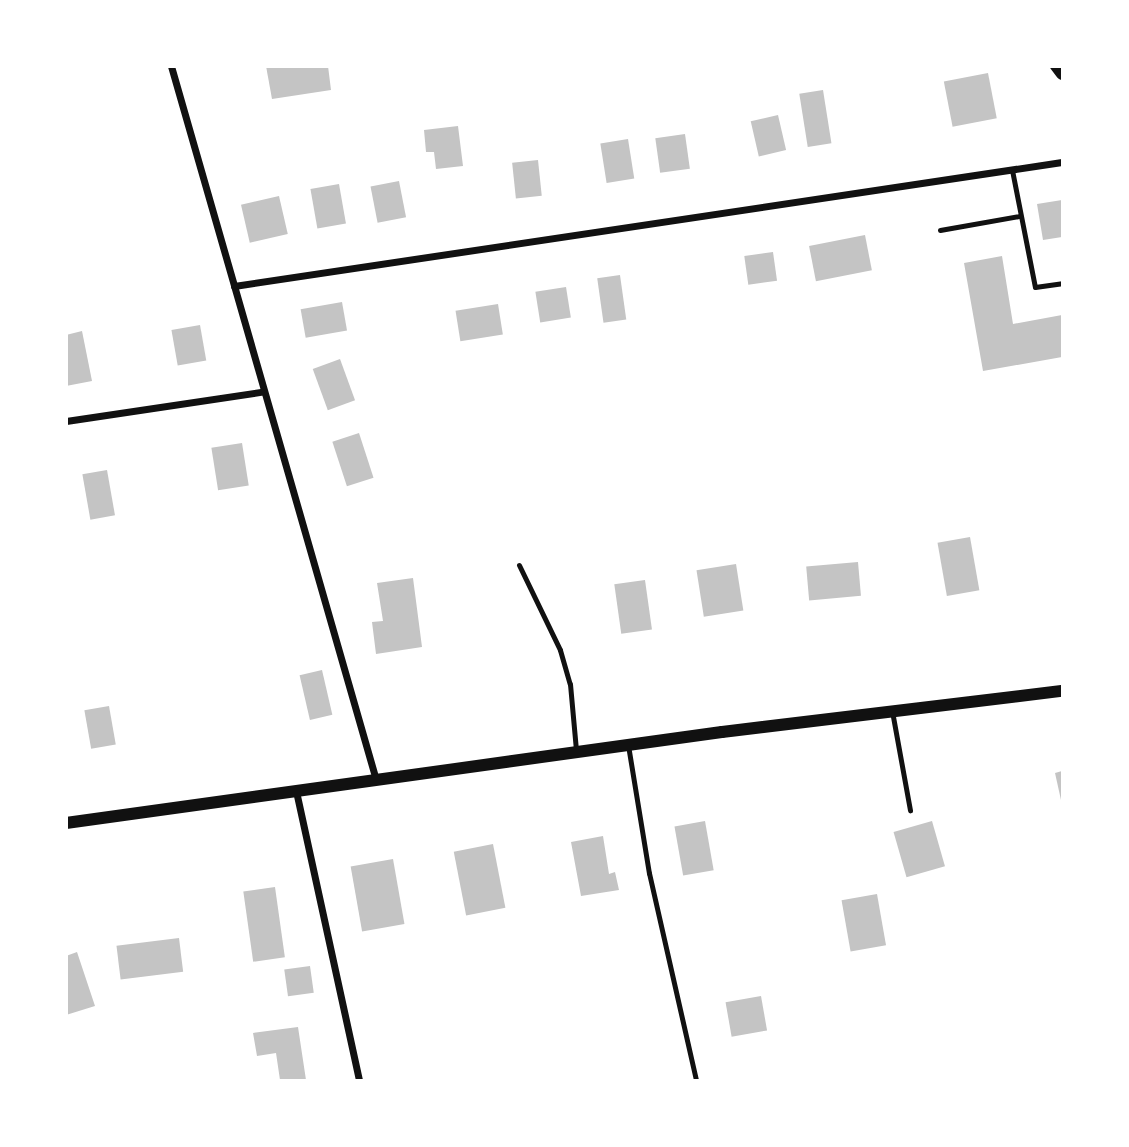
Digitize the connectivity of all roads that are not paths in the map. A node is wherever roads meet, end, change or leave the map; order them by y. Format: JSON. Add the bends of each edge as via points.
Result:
{"nodes":[{"id":1,"x":171,"y":66,"type":"edge"},
{"id":2,"x":1056,"y":66,"type":"edge"},
{"id":3,"x":1062,"y":74,"type":"edge"},
{"id":4,"x":1062,"y":162,"type":"edge"},
{"id":5,"x":1012,"y":170,"type":"junction"},
{"id":6,"x":1019,"y":216,"type":"junction"},
{"id":7,"x":940,"y":230,"type":"dead end"},
{"id":8,"x":1062,"y":283,"type":"edge"},
{"id":9,"x":234,"y":286,"type":"junction"},
{"id":10,"x":261,"y":392,"type":"junction"},
{"id":11,"x":66,"y":421,"type":"edge"},
{"id":12,"x":519,"y":565,"type":"dead end"},
{"id":13,"x":1062,"y":691,"type":"edge"},
{"id":14,"x":892,"y":712,"type":"junction"},
{"id":15,"x":628,"y":745,"type":"junction"},
{"id":16,"x":576,"y":752,"type":"junction"},
{"id":17,"x":376,"y":780,"type":"junction"},
{"id":18,"x":295,"y":790,"type":"junction"},
{"id":19,"x":910,"y":810,"type":"dead end"},
{"id":20,"x":66,"y":823,"type":"edge"},
{"id":21,"x":359,"y":1080,"type":"edge"},
{"id":22,"x":696,"y":1080,"type":"edge"}],
"edges":[{"from":1,"to":9,"type":"street"},
{"from":2,"to":3,"type":"street"},
{"from":4,"to":5,"type":"street"},
{"from":5,"to":6,"type":"lane"},
{"from":5,"to":9,"type":"street"},
{"from":6,"to":7,"type":"lane"},
{"from":6,"to":8,"type":"lane","via":[[1035,287]]},
{"from":9,"to":10,"type":"street"},
{"from":10,"to":11,"type":"street"},
{"from":10,"to":17,"type":"street"},
{"from":12,"to":16,"type":"lane","via":[[549,625],[570,684]]},
{"from":13,"to":14,"type":"street"},
{"from":14,"to":15,"type":"street"},
{"from":14,"to":19,"type":"lane"},
{"from":15,"to":16,"type":"street"},
{"from":15,"to":22,"type":"lane","via":[[649,873]]},
{"from":16,"to":17,"type":"street"},
{"from":17,"to":18,"type":"street"},
{"from":18,"to":20,"type":"street"},
{"from":18,"to":21,"type":"street"}]}
